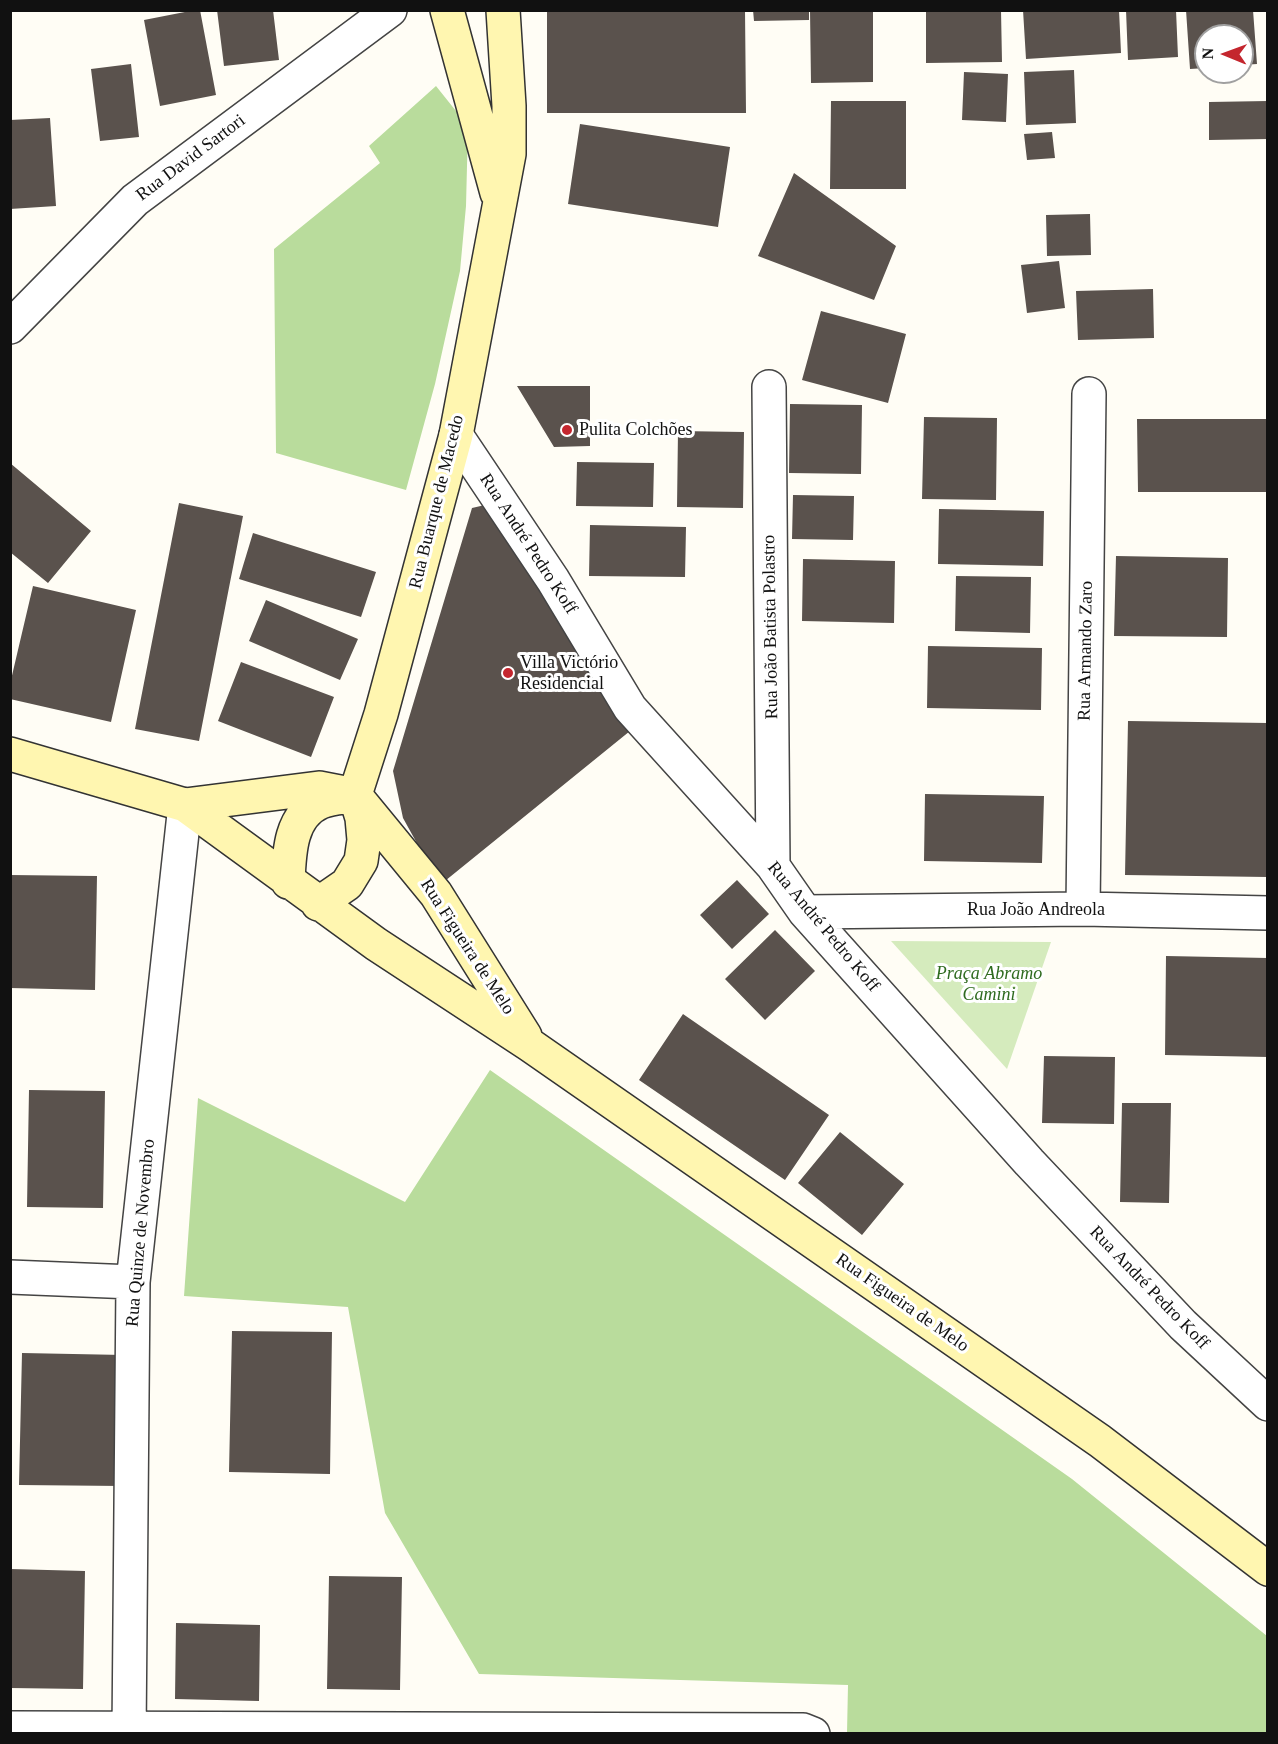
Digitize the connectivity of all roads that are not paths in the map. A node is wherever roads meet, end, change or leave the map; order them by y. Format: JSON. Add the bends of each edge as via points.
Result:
{"nodes":[{"id":1,"x":390,"y":10,"type":"edge"},
{"id":2,"x":447,"y":10,"type":"edge"},
{"id":3,"x":503,"y":10,"type":"edge"},
{"id":4,"x":499,"y":204,"type":"junction"},
{"id":5,"x":10,"y":327,"type":"edge"},
{"id":6,"x":769,"y":387,"type":"dead end"},
{"id":7,"x":1089,"y":394,"type":"dead end"},
{"id":8,"x":456,"y":435,"type":"junction"},
{"id":9,"x":10,"y":754,"type":"edge"},
{"id":10,"x":355,"y":795,"type":"junction"},
{"id":11,"x":185,"y":806,"type":"junction"},
{"id":12,"x":773,"y":866,"type":"junction"},
{"id":13,"x":288,"y":882,"type":"junction"},
{"id":14,"x":318,"y":904,"type":"junction"},
{"id":15,"x":1083,"y":909,"type":"junction"},
{"id":16,"x":805,"y":912,"type":"junction"},
{"id":17,"x":1268,"y":913,"type":"edge"},
{"id":18,"x":530,"y":1045,"type":"junction"},
{"id":19,"x":10,"y":1277,"type":"edge"},
{"id":20,"x":134,"y":1282,"type":"junction"},
{"id":21,"x":1268,"y":1404,"type":"edge"},
{"id":22,"x":1268,"y":1569,"type":"edge"},
{"id":23,"x":10,"y":1728,"type":"edge"},
{"id":24,"x":129,"y":1731,"type":"edge"},
{"id":25,"x":808,"y":1732,"type":"edge"}],
"edges":[{"from":1,"to":5,"type":"street","name":"Rua David Sartori","via":[[135,200]]},
{"from":2,"to":4,"type":"main road","name":"Rua Buarque de Macedo"},
{"from":3,"to":4,"type":"main road","name":"Rua Buarque de Macedo","via":[[509,154]]},
{"from":4,"to":8,"type":"main road","name":"Rua Buarque de Macedo"},
{"from":6,"to":12,"type":"street","name":"Rua João Batista Polastro"},
{"from":7,"to":15,"type":"street","name":"Rua Armando Zaro"},
{"from":8,"to":10,"type":"main road","name":"Rua Buarque de Macedo","via":[[381,714]]},
{"from":8,"to":12,"type":"street","name":"Rua André Pedro Koff","via":[[553,580],[630,708]]},
{"from":9,"to":11,"type":"main road"},
{"from":10,"to":11,"type":"main road","via":[[319,788]]},
{"from":10,"to":13,"type":"main road","via":[[322,801],[307,810],[289,850]]},
{"from":10,"to":14,"type":"main road","via":[[364,840],[361,861],[347,884]]},
{"from":10,"to":18,"type":"main road","name":"Rua Figueira de Melo","via":[[436,894]]},
{"from":11,"to":13,"type":"main road"},
{"from":11,"to":20,"type":"street","name":"Rua Quinze de Novembro"},
{"from":12,"to":16,"type":"street","name":"Rua André Pedro Koff"},
{"from":13,"to":14,"type":"main road"},
{"from":14,"to":18,"type":"main road","name":"Rua Figueira de Melo"},
{"from":15,"to":16,"type":"street","name":"Rua João Andreola"},
{"from":15,"to":17,"type":"street","name":"Rua João Andreola"},
{"from":16,"to":21,"type":"street","name":"Rua André Pedro Koff","via":[[1029,1162],[1183,1325]]},
{"from":18,"to":22,"type":"main road","name":"Rua Figueira de Melo","via":[[1100,1441]]},
{"from":19,"to":20,"type":"street"},
{"from":20,"to":24,"type":"street","name":"Rua Quinze de Novembro"},
{"from":23,"to":24,"type":"street"},
{"from":24,"to":25,"type":"street"}]}
